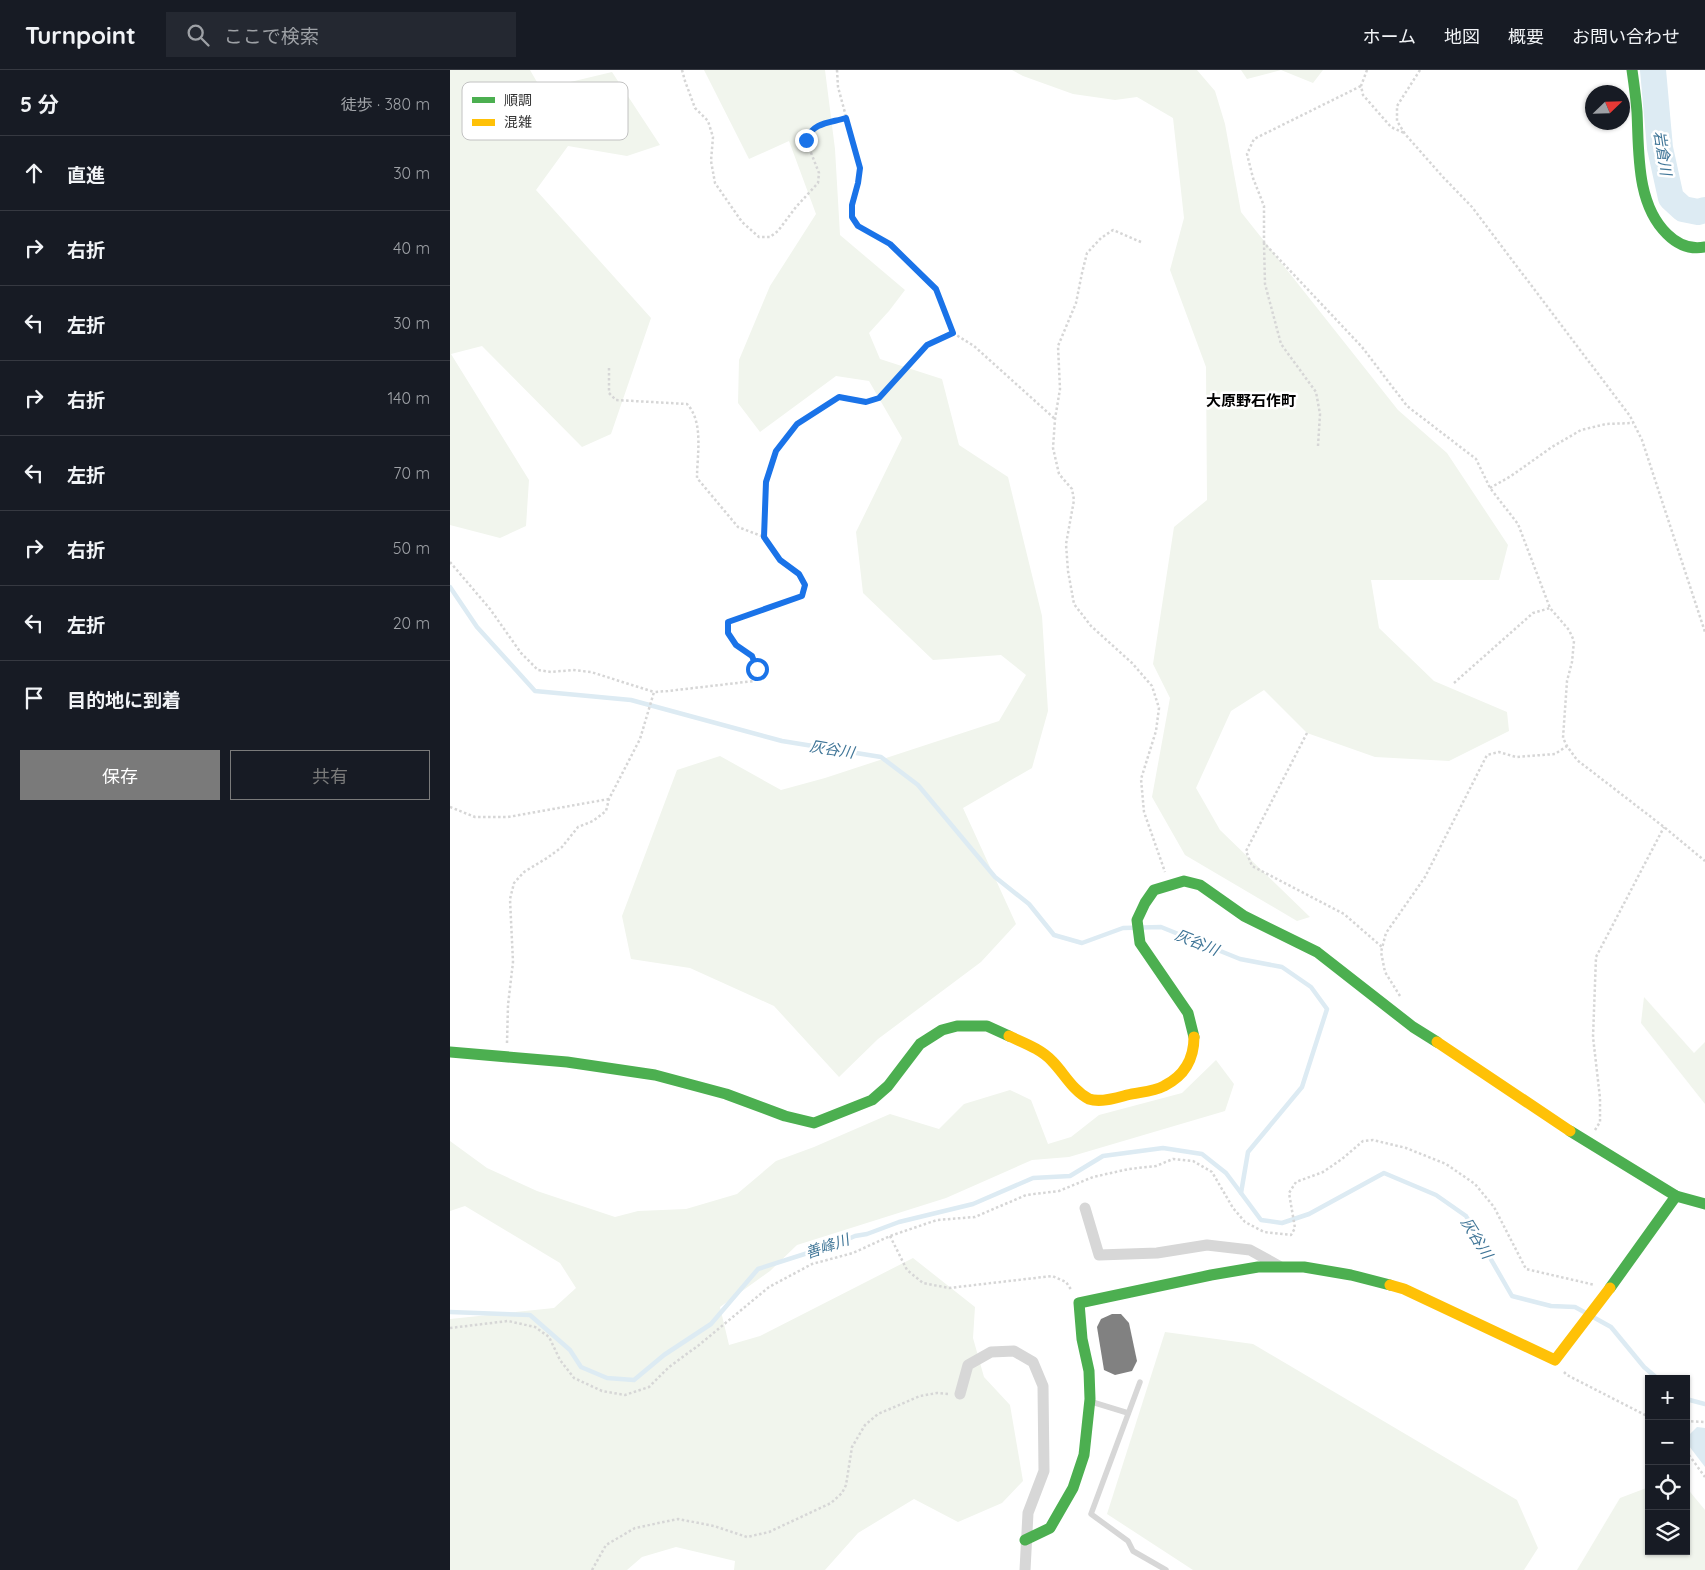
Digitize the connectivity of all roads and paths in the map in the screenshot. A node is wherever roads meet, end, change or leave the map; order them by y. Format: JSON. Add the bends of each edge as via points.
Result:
{"nodes":[{"id":1,"x":682,"y":70,"type":"edge"},
{"id":2,"x":837,"y":70,"type":"edge"},
{"id":3,"x":1367,"y":70,"type":"edge"},
{"id":4,"x":1420,"y":70,"type":"edge"},
{"id":5,"x":1632,"y":70,"type":"edge"},
{"id":6,"x":1361,"y":86,"type":"junction"},
{"id":7,"x":846,"y":118,"type":"junction"},
{"id":8,"x":1405,"y":134,"type":"junction"},
{"id":9,"x":1141,"y":242,"type":"dead end"},
{"id":10,"x":1264,"y":243,"type":"junction"},
{"id":11,"x":1705,"y":247,"type":"edge"},
{"id":12,"x":953,"y":333,"type":"junction"},
{"id":13,"x":609,"y":368,"type":"dead end"},
{"id":14,"x":1055,"y":419,"type":"junction"},
{"id":15,"x":1633,"y":423,"type":"junction"},
{"id":16,"x":1318,"y":446,"type":"dead end"},
{"id":17,"x":1490,"y":488,"type":"junction"},
{"id":18,"x":764,"y":537,"type":"junction"},
{"id":19,"x":450,"y":562,"type":"edge"},
{"id":20,"x":1550,"y":608,"type":"junction"},
{"id":21,"x":1705,"y":632,"type":"edge"},
{"id":22,"x":1454,"y":683,"type":"dead end"},
{"id":23,"x":654,"y":692,"type":"junction"},
{"id":24,"x":1307,"y":733,"type":"dead end"},
{"id":25,"x":1567,"y":746,"type":"junction"},
{"id":26,"x":608,"y":799,"type":"junction"},
{"id":27,"x":450,"y":807,"type":"edge"},
{"id":28,"x":1664,"y":827,"type":"junction"},
{"id":29,"x":1705,"y":861,"type":"edge"},
{"id":30,"x":1170,"y":885,"type":"junction"},
{"id":31,"x":1382,"y":947,"type":"junction"},
{"id":32,"x":1405,"y":1000,"type":"dead end"},
{"id":33,"x":450,"y":1052,"type":"edge"},
{"id":34,"x":506,"y":1056,"type":"junction"},
{"id":35,"x":1587,"y":1141,"type":"junction"},
{"id":36,"x":1676,"y":1196,"type":"junction"},
{"id":37,"x":1705,"y":1204,"type":"edge"},
{"id":38,"x":1085,"y":1208,"type":"dead end"},
{"id":39,"x":890,"y":1236,"type":"junction"},
{"id":40,"x":1280,"y":1267,"type":"junction"},
{"id":41,"x":1610,"y":1288,"type":"junction"},
{"id":42,"x":1079,"y":1303,"type":"junction"},
{"id":43,"x":450,"y":1328,"type":"edge"},
{"id":44,"x":1555,"y":1360,"type":"junction"},
{"id":45,"x":1140,"y":1382,"type":"dead end"},
{"id":46,"x":960,"y":1394,"type":"joint"},
{"id":47,"x":1090,"y":1402,"type":"junction"},
{"id":48,"x":1128,"y":1413,"type":"junction"},
{"id":49,"x":1645,"y":1415,"type":"edge"},
{"id":50,"x":1690,"y":1421,"type":"edge"},
{"id":51,"x":1705,"y":1422,"type":"edge"},
{"id":52,"x":1690,"y":1456,"type":"edge"},
{"id":53,"x":1705,"y":1476,"type":"edge"},
{"id":54,"x":1025,"y":1540,"type":"junction"},
{"id":55,"x":592,"y":1570,"type":"edge"},
{"id":56,"x":1025,"y":1570,"type":"edge"},
{"id":57,"x":1166,"y":1570,"type":"edge"}],
"edges":[{"from":1,"to":7,"type":"path","via":[[695,108],[708,121],[713,137],[711,161],[715,183],[742,222],[759,237],[770,237],[778,230],[818,182],[819,173],[806,140],[809,131]]},
{"from":2,"to":7,"type":"path"},
{"from":3,"to":6,"type":"path"},
{"from":4,"to":8,"type":"path","via":[[1397,106],[1397,121]]},
{"from":5,"to":11,"type":"street","via":[[1640,167],[1650,211],[1658,226],[1684,247]]},
{"from":6,"to":8,"type":"path","via":[[1363,95],[1392,127]]},
{"from":6,"to":10,"type":"path","via":[[1254,139],[1247,154],[1264,206]]},
{"from":7,"to":12,"type":"path","via":[[860,168],[852,217],[858,226],[890,244],[936,289]]},
{"from":8,"to":15,"type":"path","via":[[1472,207]]},
{"from":9,"to":14,"type":"path","via":[[1113,230],[1087,253],[1076,303],[1058,346],[1060,389]]},
{"from":10,"to":16,"type":"path","via":[[1266,284],[1281,344],[1316,392],[1320,414]]},
{"from":10,"to":17,"type":"path","via":[[1362,347],[1407,406],[1476,459]]},
{"from":12,"to":14,"type":"path","via":[[974,346]]},
{"from":12,"to":18,"type":"path","via":[[927,345],[879,398],[866,402],[839,397],[797,424],[776,451],[766,482]]},
{"from":13,"to":18,"type":"path","via":[[609,393],[616,400],[687,404],[694,411],[698,423],[697,478],[738,527]]},
{"from":14,"to":30,"type":"path","via":[[1053,448],[1059,474],[1072,489],[1074,500],[1066,544],[1074,604],[1091,626],[1152,686],[1159,708],[1141,779],[1144,812]]},
{"from":15,"to":17,"type":"path","via":[[1606,424],[1582,430]]},
{"from":15,"to":21,"type":"path","via":[[1642,440]]},
{"from":17,"to":20,"type":"path","via":[[1518,524]]},
{"from":18,"to":23,"type":"path","via":[[780,560],[799,574],[805,585],[802,596],[728,622],[728,633],[736,645],[752,656],[757,669],[754,680]]},
{"from":19,"to":23,"type":"path","via":[[490,609],[521,654],[538,670],[591,672]]},
{"from":20,"to":22,"type":"path","via":[[1532,613]]},
{"from":20,"to":25,"type":"path","via":[[1574,641],[1563,738]]},
{"from":23,"to":26,"type":"path","via":[[640,740]]},
{"from":24,"to":31,"type":"path","via":[[1246,851],[1252,866],[1344,914]]},
{"from":25,"to":28,"type":"path","via":[[1577,760]]},
{"from":25,"to":31,"type":"path","via":[[1555,754],[1516,757],[1499,752],[1487,755],[1425,877],[1386,933]]},
{"from":26,"to":27,"type":"path","via":[[508,817],[475,817]]},
{"from":26,"to":34,"type":"path","via":[[606,811],[578,827],[562,847],[524,872],[514,883],[510,899],[513,962]]},
{"from":28,"to":29,"type":"path"},
{"from":28,"to":35,"type":"path","via":[[1596,958],[1593,1037],[1600,1122]]},
{"from":30,"to":34,"type":"street","via":[[1154,890],[1137,920],[1140,944],[1188,1013],[1194,1033],[1194,1051],[1188,1066],[1163,1087],[1107,1100],[1090,1099],[1072,1085],[1051,1059],[1033,1047],[987,1026],[957,1026],[942,1030],[920,1044],[888,1086],[872,1100],[814,1124],[726,1094],[655,1075]]},
{"from":30,"to":35,"type":"street","via":[[1184,881],[1200,885],[1244,916],[1317,952],[1413,1026]]},
{"from":31,"to":32,"type":"path","via":[[1385,972]]},
{"from":33,"to":34,"type":"street"},
{"from":35,"to":36,"type":"street"},
{"from":36,"to":37,"type":"street"},
{"from":36,"to":41,"type":"street"},
{"from":38,"to":40,"type":"street","via":[[1099,1254],[1158,1252],[1208,1245],[1250,1250]]},
{"from":39,"to":41,"type":"path","via":[[937,1220],[975,1217],[1026,1195],[1059,1191],[1093,1178],[1156,1166],[1173,1159],[1193,1161],[1212,1172],[1232,1208],[1245,1222],[1264,1232],[1291,1235],[1295,1228],[1289,1193],[1296,1182],[1323,1172],[1363,1141],[1373,1140],[1406,1148],[1446,1164],[1475,1184],[1494,1208],[1526,1269]]},
{"from":39,"to":42,"type":"path","via":[[907,1270],[923,1282],[949,1288],[1052,1276],[1066,1282]]},
{"from":39,"to":43,"type":"path","via":[[853,1254],[812,1264],[769,1286],[649,1387],[625,1396],[602,1391],[574,1378],[560,1360],[549,1337],[535,1327],[508,1321]]},
{"from":40,"to":42,"type":"street","via":[[1258,1267]]},
{"from":40,"to":44,"type":"street","via":[[1304,1266],[1404,1289]]},
{"from":41,"to":44,"type":"street"},
{"from":42,"to":47,"type":"street"},
{"from":44,"to":49,"type":"path","via":[[1566,1375]]},
{"from":45,"to":48,"type":"lane"},
{"from":46,"to":54,"type":"street","via":[[968,1365],[991,1352],[1014,1351],[1033,1362],[1043,1386],[1044,1471],[1028,1513]]},
{"from":46,"to":55,"type":"path","via":[[920,1396],[878,1414],[865,1425],[852,1447],[846,1485],[831,1503],[770,1532],[747,1537],[678,1519],[635,1528],[606,1545]]},
{"from":47,"to":48,"type":"lane"},
{"from":47,"to":54,"type":"street","via":[[1084,1455],[1073,1488],[1050,1528]]},
{"from":48,"to":57,"type":"lane","via":[[1091,1514],[1128,1541],[1133,1551]]},
{"from":50,"to":51,"type":"path"},
{"from":52,"to":53,"type":"path"},
{"from":54,"to":56,"type":"street"}]}
